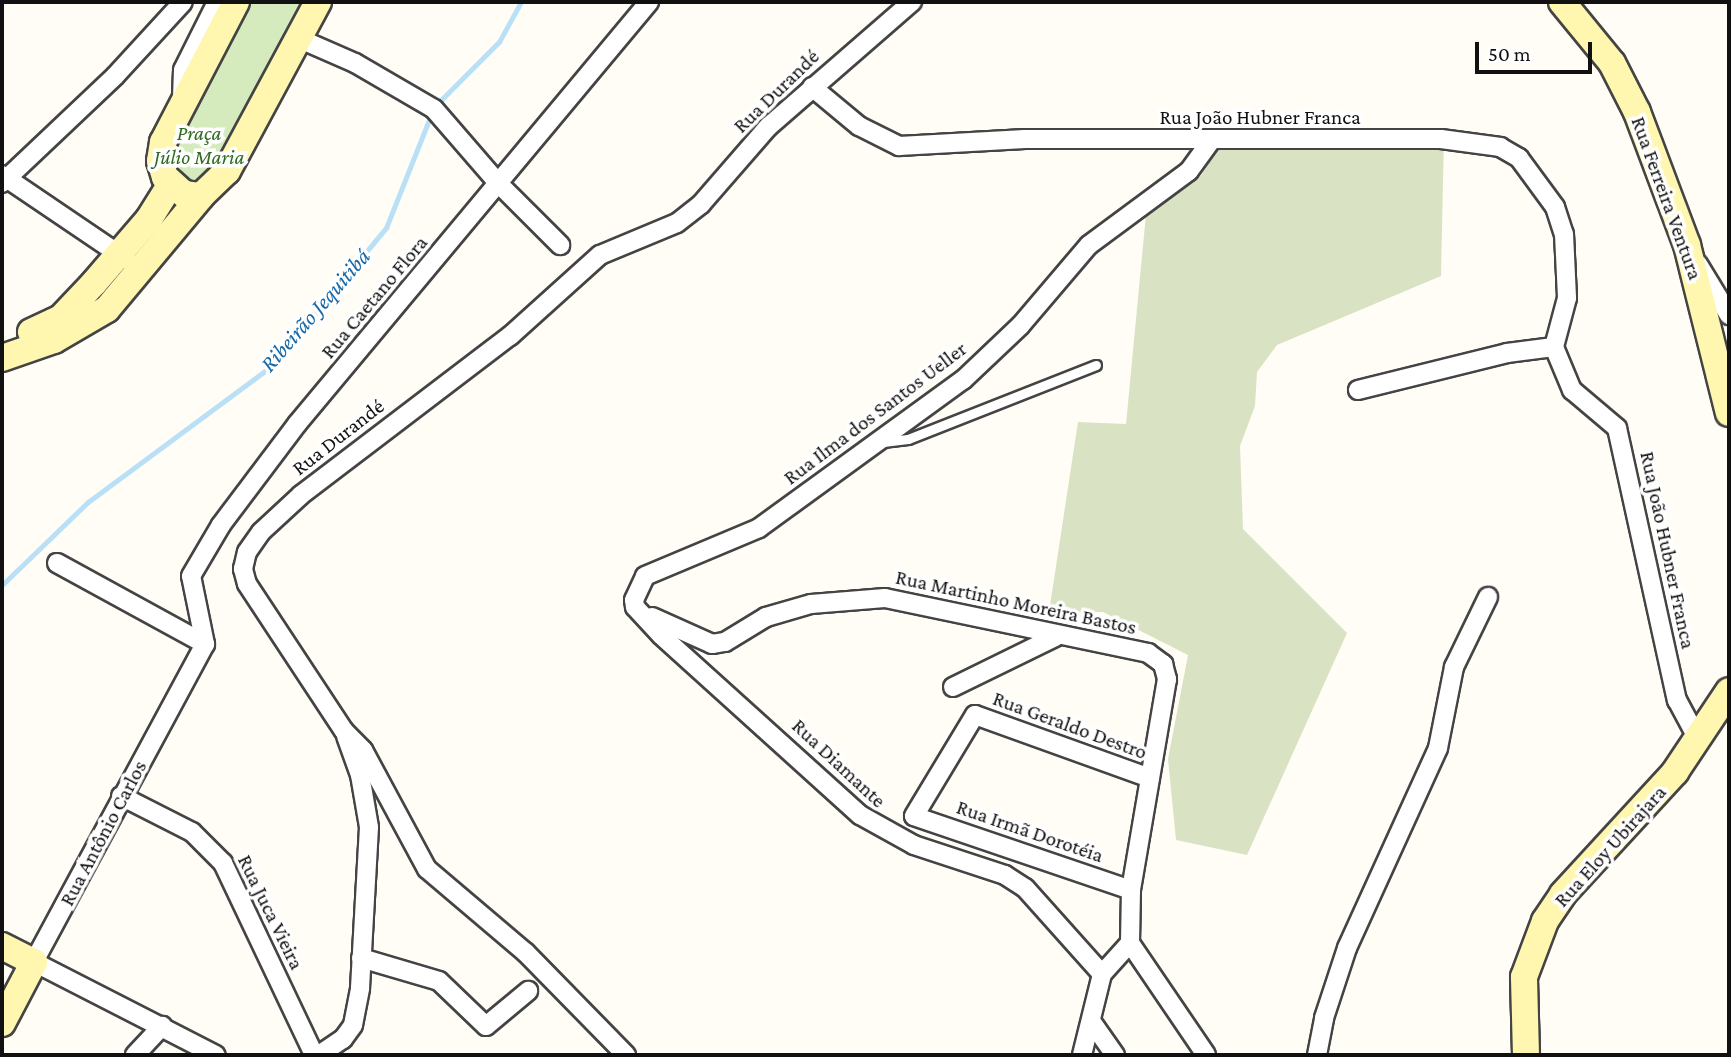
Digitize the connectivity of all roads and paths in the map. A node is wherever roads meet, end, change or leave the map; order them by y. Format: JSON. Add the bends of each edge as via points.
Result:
{"nodes":[{"id":1,"x":183,"y":2,"type":"edge"},
{"id":2,"x":217,"y":2,"type":"edge"},
{"id":3,"x":236,"y":2,"type":"edge"},
{"id":4,"x":318,"y":2,"type":"edge"},
{"id":5,"x":649,"y":2,"type":"edge"},
{"id":6,"x":896,"y":2,"type":"edge"},
{"id":7,"x":912,"y":2,"type":"edge"},
{"id":8,"x":1562,"y":2,"type":"edge"},
{"id":9,"x":886,"y":21,"type":"junction"},
{"id":10,"x":300,"y":40,"type":"junction"},
{"id":11,"x":812,"y":87,"type":"junction"},
{"id":12,"x":183,"y":103,"type":"junction"},
{"id":13,"x":1211,"y":141,"type":"junction"},
{"id":14,"x":3,"y":179,"type":"edge"},
{"id":15,"x":498,"y":183,"type":"junction"},
{"id":16,"x":170,"y":186,"type":"junction"},
{"id":17,"x":207,"y":192,"type":"junction"},
{"id":18,"x":561,"y":245,"type":"dead end"},
{"id":19,"x":1686,"y":245,"type":"junction"},
{"id":20,"x":120,"y":254,"type":"junction"},
{"id":21,"x":142,"y":271,"type":"junction"},
{"id":22,"x":1729,"y":314,"type":"edge"},
{"id":23,"x":76,"y":318,"type":"junction"},
{"id":24,"x":2,"y":343,"type":"edge"},
{"id":25,"x":1555,"y":347,"type":"junction"},
{"id":26,"x":2,"y":358,"type":"edge"},
{"id":27,"x":1096,"y":365,"type":"dead end"},
{"id":28,"x":1358,"y":390,"type":"dead end"},
{"id":29,"x":1729,"y":413,"type":"edge"},
{"id":30,"x":870,"y":443,"type":"junction"},
{"id":31,"x":57,"y":563,"type":"dead end"},
{"id":32,"x":1488,"y":597,"type":"dead end"},
{"id":33,"x":635,"y":607,"type":"junction"},
{"id":34,"x":1055,"y":637,"type":"junction"},
{"id":35,"x":205,"y":644,"type":"junction"},
{"id":36,"x":953,"y":687,"type":"dead end"},
{"id":37,"x":1729,"y":691,"type":"edge"},
{"id":38,"x":344,"y":731,"type":"junction"},
{"id":39,"x":1699,"y":741,"type":"junction"},
{"id":40,"x":1150,"y":778,"type":"junction"},
{"id":41,"x":121,"y":796,"type":"junction"},
{"id":42,"x":914,"y":816,"type":"joint"},
{"id":43,"x":1131,"y":890,"type":"junction"},
{"id":44,"x":1130,"y":943,"type":"junction"},
{"id":45,"x":2,"y":946,"type":"edge"},
{"id":46,"x":361,"y":958,"type":"junction"},
{"id":47,"x":34,"y":962,"type":"junction"},
{"id":48,"x":1102,"y":974,"type":"junction"},
{"id":49,"x":528,"y":991,"type":"dead end"},
{"id":50,"x":1091,"y":1021,"type":"junction"},
{"id":51,"x":2,"y":1023,"type":"edge"},
{"id":52,"x":162,"y":1026,"type":"junction"},
{"id":53,"x":135,"y":1055,"type":"edge"},
{"id":54,"x":216,"y":1055,"type":"edge"},
{"id":55,"x":317,"y":1055,"type":"edge"},
{"id":56,"x":626,"y":1055,"type":"edge"},
{"id":57,"x":1082,"y":1055,"type":"edge"},
{"id":58,"x":1115,"y":1055,"type":"edge"},
{"id":59,"x":1206,"y":1055,"type":"edge"},
{"id":60,"x":1317,"y":1055,"type":"edge"},
{"id":61,"x":1526,"y":1055,"type":"edge"}],
"edges":[{"from":1,"to":14,"type":"street","via":[[115,76]]},
{"from":2,"to":12,"type":"street","via":[[183,70]]},
{"from":3,"to":12,"type":"street"},
{"from":4,"to":10,"type":"street"},
{"from":5,"to":15,"type":"street","name":"Rua Caetano Flora"},
{"from":6,"to":9,"type":"street"},
{"from":7,"to":9,"type":"street","name":"Rua Durandé"},
{"from":8,"to":19,"type":"street","name":"Rua Ferreira Ventura","via":[[1624,84]]},
{"from":9,"to":11,"type":"street","name":"Rua Durandé"},
{"from":10,"to":15,"type":"street","via":[[355,63],[434,109]]},
{"from":10,"to":17,"type":"street","via":[[259,117]]},
{"from":11,"to":13,"type":"street","name":"Rua João Hubner Franca","via":[[859,126],[899,146],[1025,139]]},
{"from":11,"to":38,"type":"street","name":"Rua Durandé","via":[[768,127],[701,204],[677,223],[600,255],[510,336],[343,461],[261,532],[247,552],[243,569],[247,584]]},
{"from":12,"to":16,"type":"street","via":[[161,152]]},
{"from":13,"to":25,"type":"street","name":"Rua João Hubner Franca","via":[[1441,139],[1500,147],[1519,158],[1555,207],[1564,234],[1567,298]]},
{"from":13,"to":30,"type":"street","name":"Rua Ilma dos Santos Ueller","via":[[1189,171],[1089,245],[1020,327],[963,380]]},
{"from":14,"to":20,"type":"street"},
{"from":15,"to":18,"type":"street"},
{"from":15,"to":35,"type":"street","name":"Rua Caetano Flora","via":[[297,424],[207,547],[191,576]]},
{"from":16,"to":17,"type":"street","via":[[184,194]]},
{"from":16,"to":20,"type":"street"},
{"from":17,"to":21,"type":"street"},
{"from":19,"to":22,"type":"street"},
{"from":19,"to":29,"type":"street","name":"Rua Ferreira Ventura"},
{"from":20,"to":21,"type":"street"},
{"from":20,"to":23,"type":"street"},
{"from":21,"to":23,"type":"street","via":[[119,299]]},
{"from":23,"to":24,"type":"street"},
{"from":23,"to":26,"type":"street"},
{"from":25,"to":28,"type":"street","via":[[1507,353]]},
{"from":25,"to":39,"type":"street","name":"Rua João Hubner Franca","via":[[1572,390],[1617,428],[1677,700]]},
{"from":27,"to":30,"type":"lane","via":[[908,439]]},
{"from":30,"to":33,"type":"street","name":"Rua Ilma dos Santos Ueller","via":[[759,528],[645,576],[636,588]]},
{"from":31,"to":35,"type":"street"},
{"from":32,"to":60,"type":"street","via":[[1454,667],[1438,748],[1347,948]]},
{"from":33,"to":34,"type":"street","name":"Rua Martinho Moreira Bastos","via":[[684,635],[712,644],[726,642],[766,617],[849,598],[885,598]]},
{"from":33,"to":48,"type":"street","name":"Rua Diamante","via":[[860,815],[914,845],[1005,875],[1026,888]]},
{"from":34,"to":36,"type":"street"},
{"from":34,"to":40,"type":"street","name":"Rua Martinho Moreira Bastos","via":[[1120,644],[1163,664],[1167,679]]},
{"from":35,"to":41,"type":"street","name":"Rua Antônio Carlos"},
{"from":37,"to":39,"type":"street","name":"Rua Eloy Ubirajara"},
{"from":38,"to":46,"type":"street","via":[[360,775],[369,827]]},
{"from":38,"to":56,"type":"street","name":"Rua Durandé","via":[[363,750],[427,869],[526,953]]},
{"from":39,"to":61,"type":"street","name":"Rua Eloy Ubirajara","via":[[1563,894],[1545,921],[1524,977]]},
{"from":40,"to":42,"type":"street","name":"Rua Geraldo Destro","via":[[975,715]]},
{"from":40,"to":43,"type":"street","name":"Rua Martinho Moreira Bastos"},
{"from":41,"to":47,"type":"street","name":"Rua Antônio Carlos"},
{"from":41,"to":55,"type":"street","name":"Rua Juca Vieira","via":[[192,832],[223,863]]},
{"from":42,"to":43,"type":"street","name":"Rua Irmã Dorotéia"},
{"from":43,"to":44,"type":"street","name":"Rua Martinho Moreira Bastos"},
{"from":44,"to":48,"type":"street"},
{"from":44,"to":59,"type":"street"},
{"from":45,"to":47,"type":"street"},
{"from":46,"to":49,"type":"street","via":[[439,981],[486,1026]]},
{"from":46,"to":55,"type":"street","via":[[352,1025],[342,1039]]},
{"from":47,"to":51,"type":"street","name":"Rua Antônio Carlos"},
{"from":47,"to":52,"type":"street"},
{"from":48,"to":50,"type":"street"},
{"from":50,"to":57,"type":"street"},
{"from":50,"to":58,"type":"street"},
{"from":52,"to":53,"type":"street"},
{"from":52,"to":54,"type":"street"}]}
